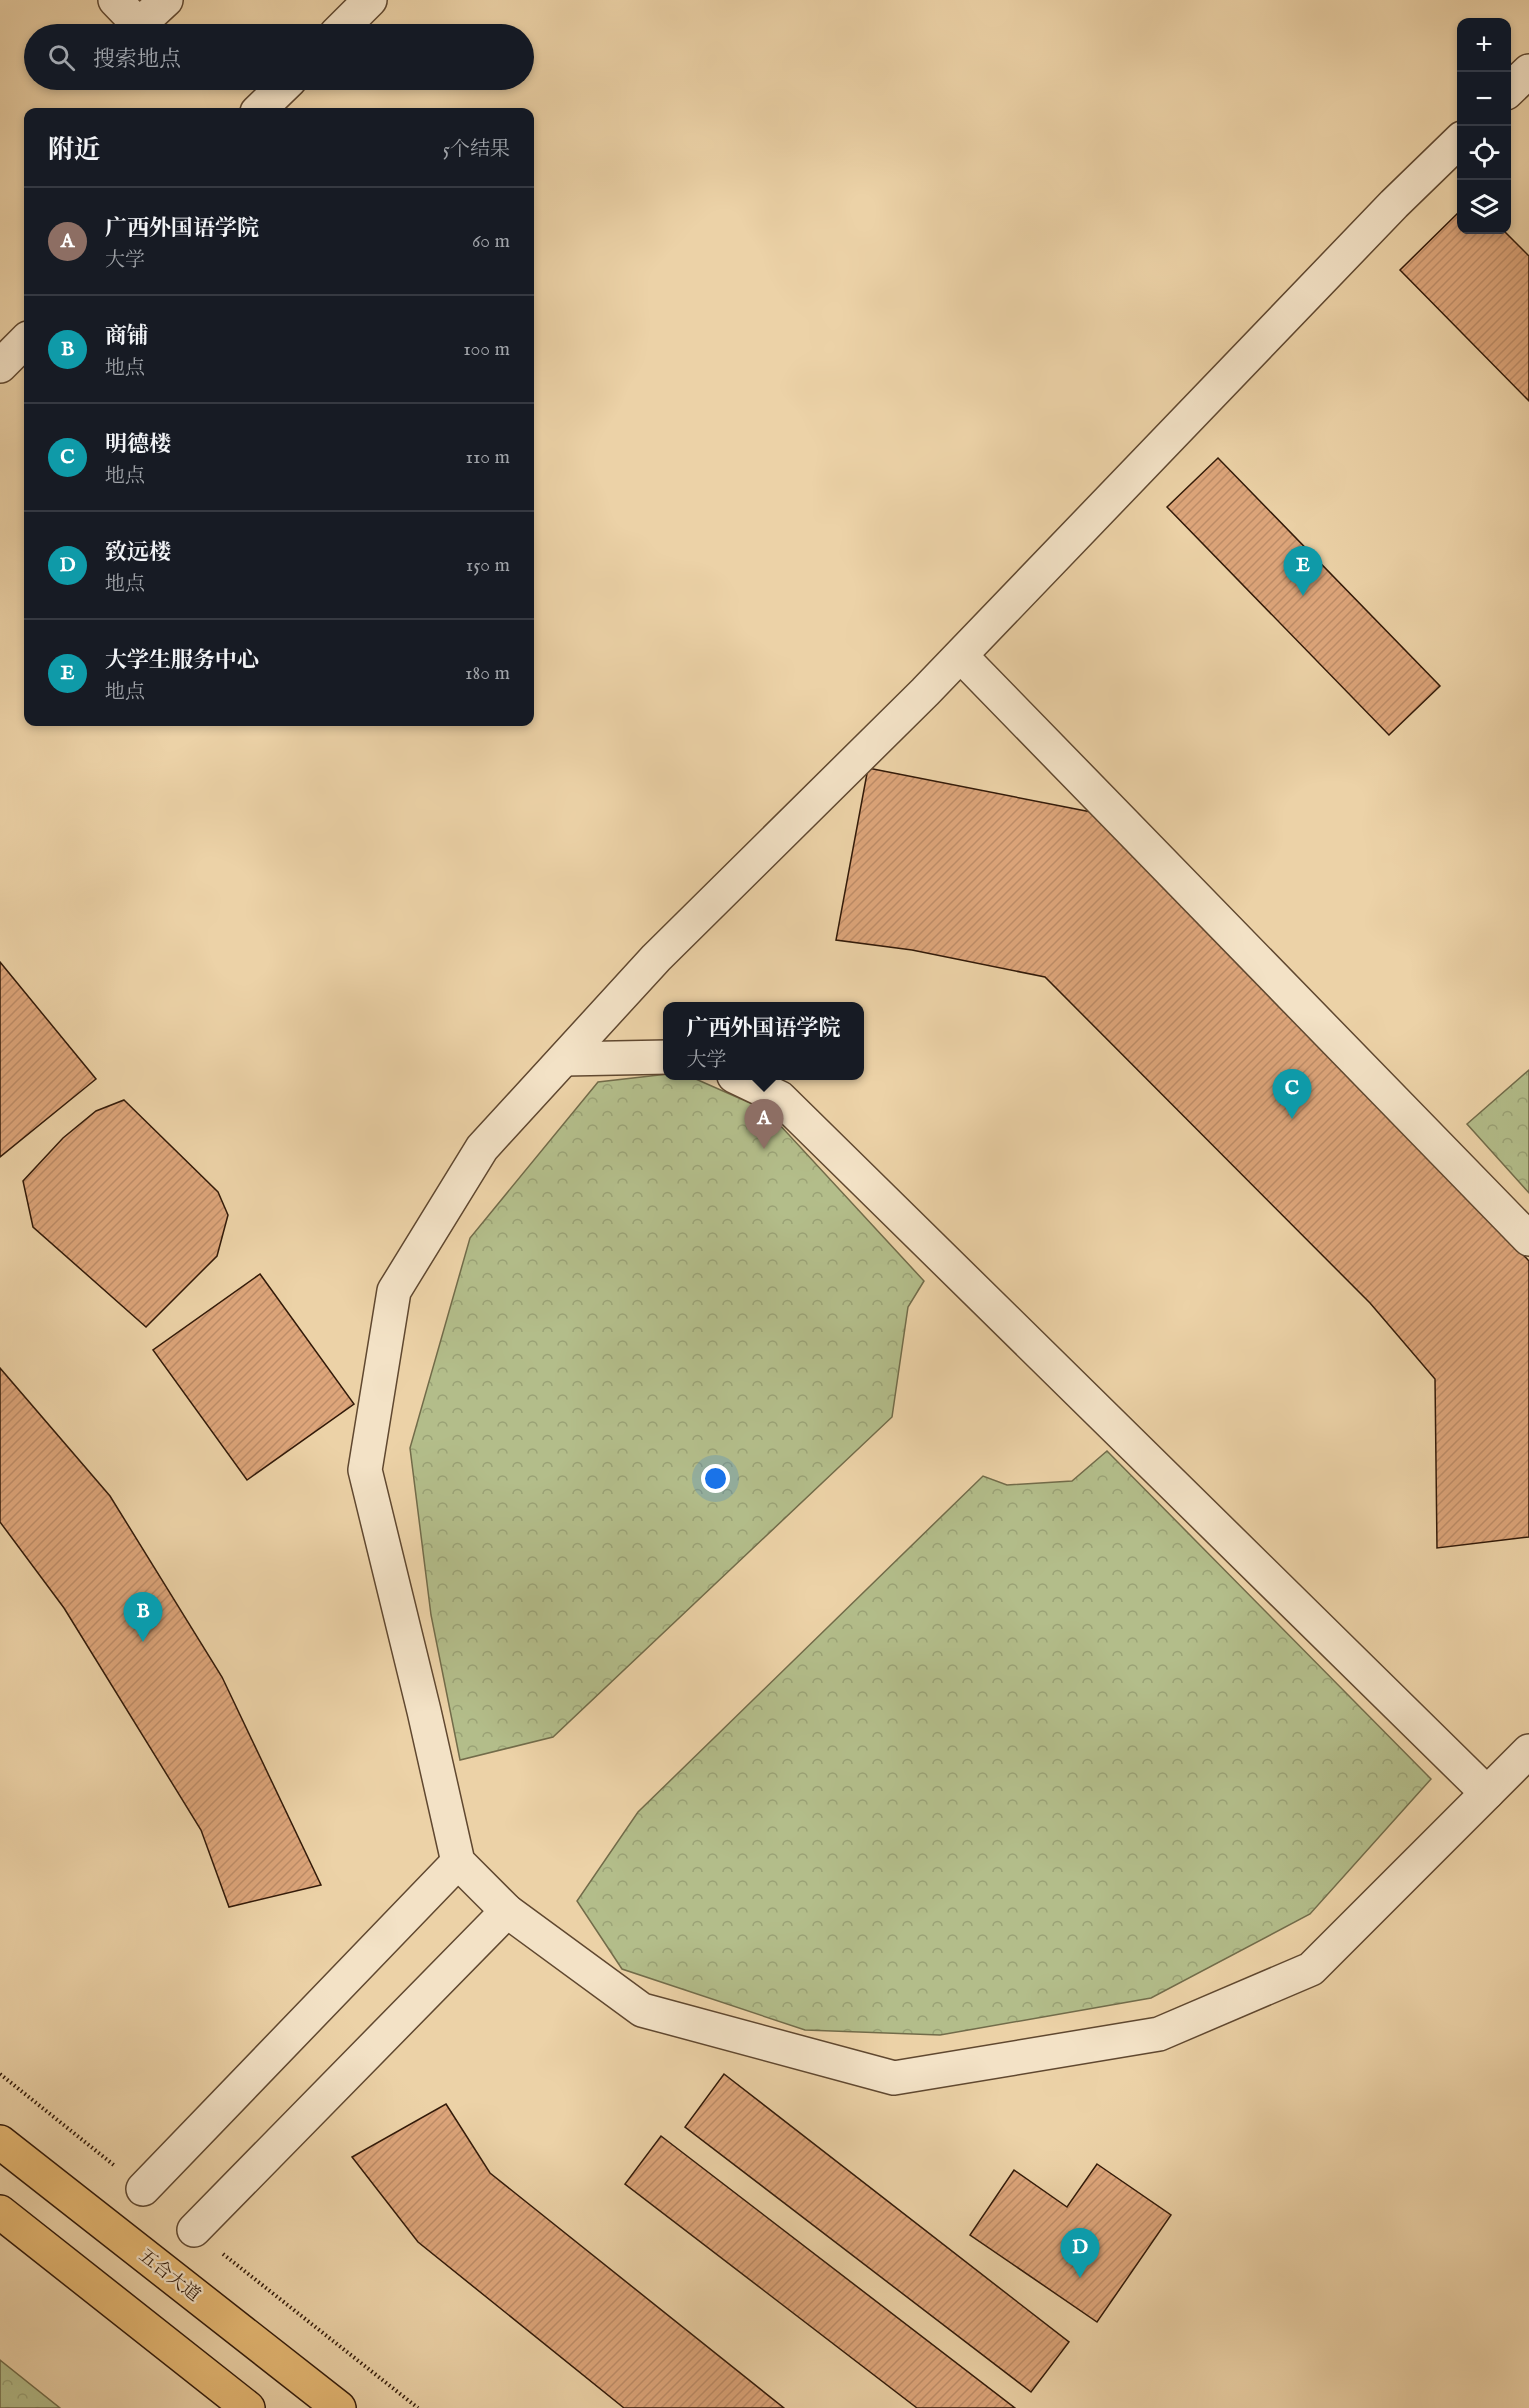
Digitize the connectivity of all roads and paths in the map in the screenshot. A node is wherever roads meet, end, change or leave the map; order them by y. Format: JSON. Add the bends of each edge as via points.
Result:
{"nodes":[{"id":1,"x":115,"y":0,"type":"edge"},
{"id":2,"x":166,"y":0,"type":"edge"},
{"id":3,"x":370,"y":0,"type":"edge"},
{"id":4,"x":139,"y":24,"type":"edge"},
{"id":5,"x":141,"y":24,"type":"edge"},
{"id":6,"x":346,"y":24,"type":"edge"},
{"id":7,"x":1529,"y":71,"type":"edge"},
{"id":8,"x":1511,"y":88,"type":"edge"},
{"id":9,"x":280,"y":90,"type":"edge"},
{"id":10,"x":261,"y":108,"type":"edge"},
{"id":11,"x":1457,"y":142,"type":"edge"},
{"id":12,"x":24,"y":342,"type":"edge"},
{"id":13,"x":0,"y":366,"type":"edge"},
{"id":14,"x":961,"y":656,"type":"junction"},
{"id":15,"x":663,"y":1057,"type":"edge"},
{"id":16,"x":564,"y":1059,"type":"junction"},
{"id":17,"x":742,"y":1080,"type":"edge"},
{"id":18,"x":1529,"y":1239,"type":"edge"},
{"id":19,"x":1529,"y":1751,"type":"edge"},
{"id":20,"x":1487,"y":1793,"type":"junction"},
{"id":21,"x":458,"y":1862,"type":"junction"},
{"id":22,"x":507,"y":1911,"type":"junction"},
{"id":23,"x":0,"y":2142,"type":"edge"},
{"id":24,"x":143,"y":2189,"type":"dead end"},
{"id":25,"x":0,"y":2212,"type":"edge"},
{"id":26,"x":194,"y":2230,"type":"dead end"},
{"id":27,"x":248,"y":2408,"type":"edge"},
{"id":28,"x":339,"y":2408,"type":"edge"}],
"edges":[{"from":1,"to":4,"type":"street"},
{"from":2,"to":5,"type":"street"},
{"from":3,"to":6,"type":"street"},
{"from":7,"to":8,"type":"street"},
{"from":9,"to":10,"type":"street"},
{"from":11,"to":14,"type":"street"},
{"from":12,"to":13,"type":"street"},
{"from":14,"to":16,"type":"street","via":[[656,958]]},
{"from":14,"to":18,"type":"street"},
{"from":15,"to":16,"type":"street"},
{"from":16,"to":21,"type":"street","via":[[482,1148],[394,1291],[364,1470]]},
{"from":17,"to":20,"type":"street","via":[[780,1098]]},
{"from":19,"to":20,"type":"street"},
{"from":20,"to":22,"type":"street","via":[[1311,1969],[1159,2034],[894,2078],[642,2010]]},
{"from":21,"to":22,"type":"street"},
{"from":21,"to":24,"type":"street"},
{"from":22,"to":26,"type":"street"},
{"from":23,"to":28,"type":"main road","name":"五合大道"},
{"from":25,"to":27,"type":"main road"}]}
